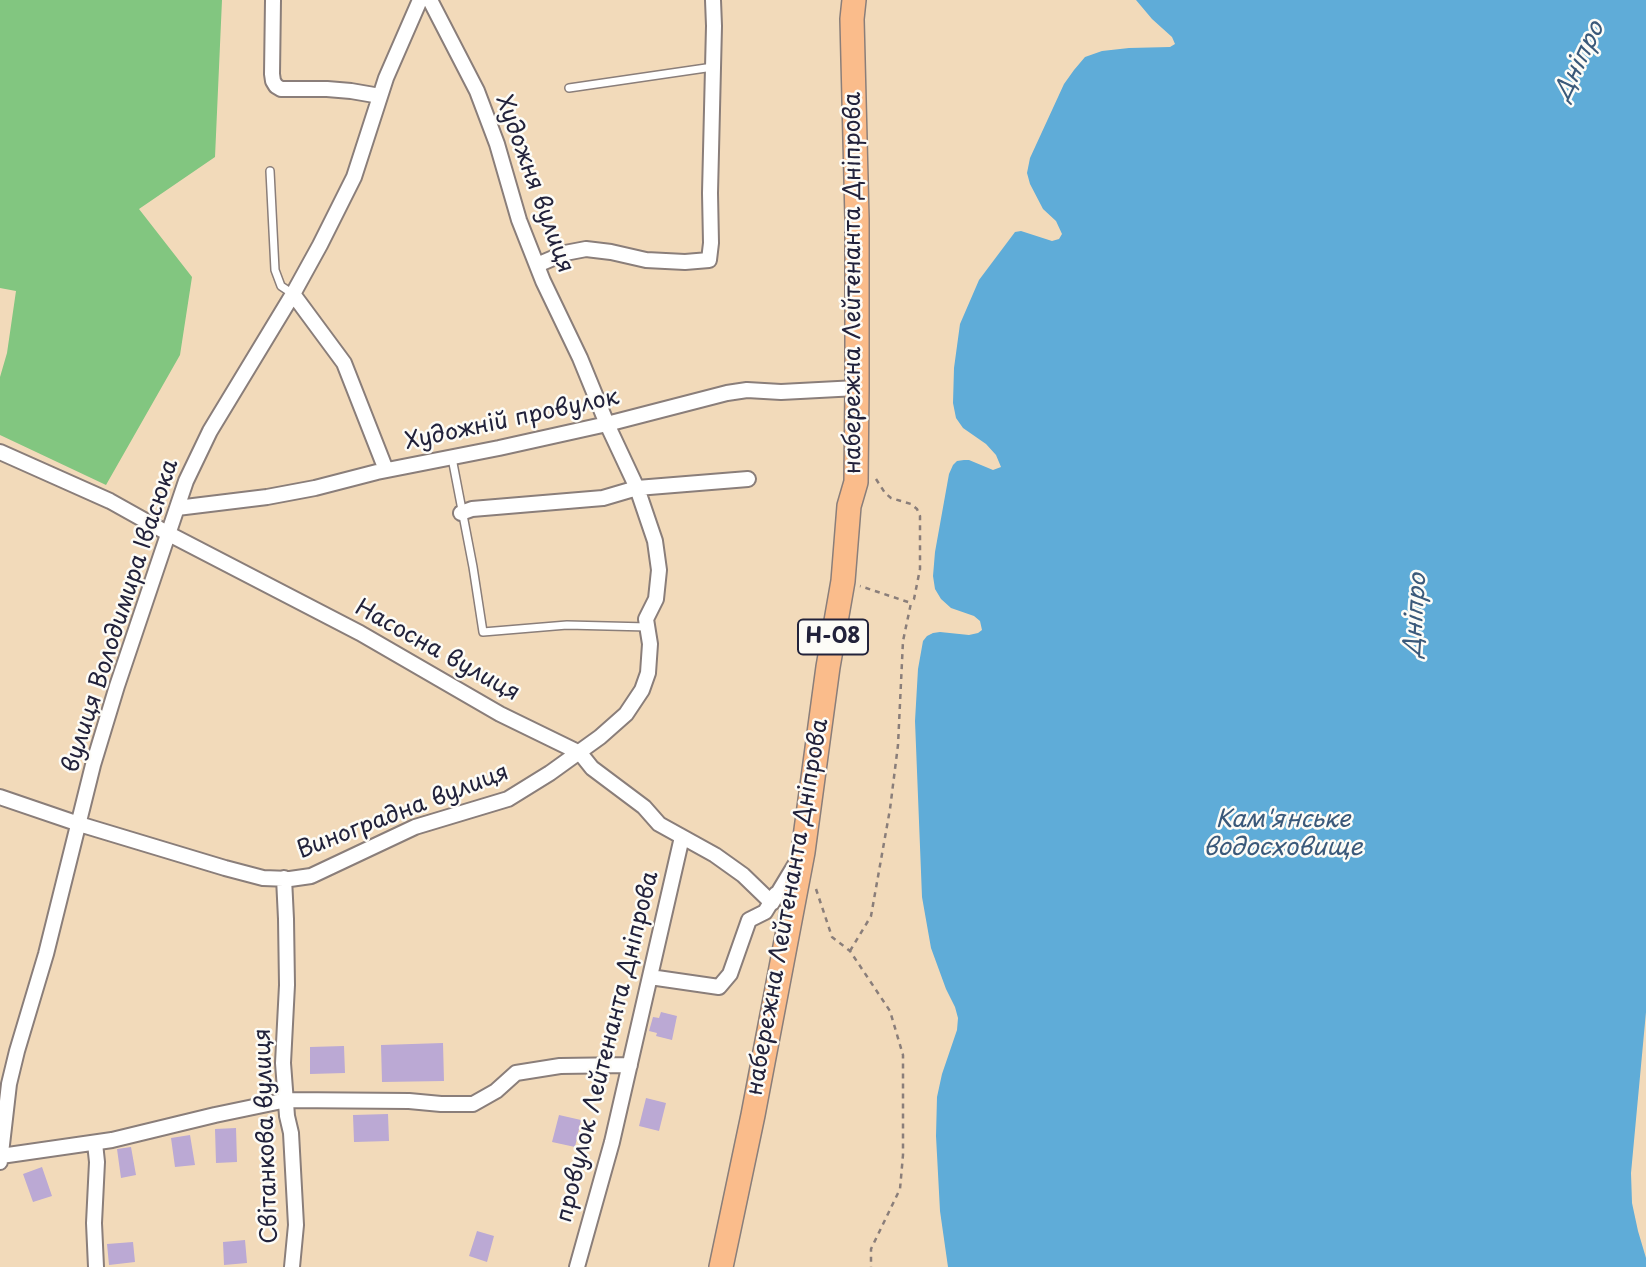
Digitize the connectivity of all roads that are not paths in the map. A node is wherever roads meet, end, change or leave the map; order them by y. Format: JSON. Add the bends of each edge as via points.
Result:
{"nodes":[{"id":1,"x":274,"y":0,"type":"edge"},
{"id":2,"x":420,"y":0,"type":"edge"},
{"id":3,"x":430,"y":0,"type":"edge"},
{"id":4,"x":713,"y":0,"type":"edge"},
{"id":5,"x":853,"y":0,"type":"edge"},
{"id":6,"x":713,"y":66,"type":"junction"},
{"id":7,"x":569,"y":88,"type":"dead end"},
{"id":8,"x":380,"y":96,"type":"junction"},
{"id":9,"x":270,"y":171,"type":"dead end"},
{"id":10,"x":537,"y":265,"type":"junction"},
{"id":11,"x":292,"y":294,"type":"junction"},
{"id":12,"x":857,"y":388,"type":"junction"},
{"id":13,"x":607,"y":424,"type":"junction"},
{"id":14,"x":0,"y":452,"type":"edge"},
{"id":15,"x":452,"y":457,"type":"junction"},
{"id":16,"x":386,"y":470,"type":"junction"},
{"id":17,"x":748,"y":479,"type":"dead end"},
{"id":18,"x":636,"y":488,"type":"junction"},
{"id":19,"x":177,"y":509,"type":"junction"},
{"id":20,"x":461,"y":513,"type":"junction"},
{"id":21,"x":169,"y":534,"type":"junction"},
{"id":22,"x":648,"y":627,"type":"junction"},
{"id":23,"x":580,"y":752,"type":"junction"},
{"id":24,"x":0,"y":797,"type":"edge"},
{"id":25,"x":79,"y":824,"type":"junction"},
{"id":26,"x":682,"y":837,"type":"junction"},
{"id":27,"x":803,"y":852,"type":"junction"},
{"id":28,"x":284,"y":878,"type":"junction"},
{"id":29,"x":650,"y":977,"type":"junction"},
{"id":30,"x":630,"y":1065,"type":"junction"},
{"id":31,"x":287,"y":1100,"type":"junction"},
{"id":32,"x":95,"y":1143,"type":"junction"},
{"id":33,"x":1,"y":1156,"type":"edge"},
{"id":34,"x":0,"y":1162,"type":"edge"},
{"id":35,"x":96,"y":1267,"type":"edge"},
{"id":36,"x":292,"y":1267,"type":"edge"},
{"id":37,"x":577,"y":1267,"type":"edge"},
{"id":38,"x":720,"y":1267,"type":"edge"}],
"edges":[{"from":1,"to":8,"type":"street","via":[[272,74],[276,86]]},
{"from":2,"to":8,"type":"street","name":"вулиця Володимира Івасюка"},
{"from":3,"to":10,"type":"street","name":"Художня вулиця","via":[[477,91]]},
{"from":4,"to":6,"type":"street"},
{"from":5,"to":12,"type":"main road","name":"набережна Лейтенанта Дніпрова","number":"Н-08"},
{"from":6,"to":7,"type":"lane"},
{"from":6,"to":10,"type":"street","via":[[709,260],[646,260],[586,249]]},
{"from":8,"to":11,"type":"street","name":"вулиця Володимира Івасюка","via":[[354,177]]},
{"from":9,"to":11,"type":"lane","via":[[275,270],[282,286]]},
{"from":10,"to":13,"type":"street","name":"Художня вулиця"},
{"from":11,"to":16,"type":"street","via":[[344,363]]},
{"from":11,"to":19,"type":"street","name":"вулиця Володимира Івасюка","via":[[210,431]]},
{"from":12,"to":13,"type":"street","name":"Художній провулок","via":[[747,390]]},
{"from":12,"to":27,"type":"main road","name":"набережна Лейтенанта Дніпрова","number":"Н-08","via":[[856,482],[849,506],[843,581]]},
{"from":13,"to":15,"type":"street","name":"Художній провулок"},
{"from":13,"to":18,"type":"street","name":"Виноградна вулиця"},
{"from":14,"to":21,"type":"street","name":"Насосна вулиця","via":[[110,500]]},
{"from":15,"to":16,"type":"street","name":"Художній провулок"},
{"from":15,"to":20,"type":"lane"},
{"from":16,"to":19,"type":"street","name":"Художній провулок","via":[[267,497]]},
{"from":17,"to":18,"type":"street"},
{"from":18,"to":20,"type":"street","via":[[603,498]]},
{"from":18,"to":22,"type":"street","name":"Виноградна вулиця","via":[[655,541],[659,570]]},
{"from":19,"to":21,"type":"street","name":"вулиця Володимира Івасюка"},
{"from":20,"to":22,"type":"lane","via":[[483,632],[566,625]]},
{"from":21,"to":23,"type":"street","name":"Насосна вулиця","via":[[360,633],[500,714]]},
{"from":21,"to":25,"type":"street","name":"вулиця Володимира Івасюка","via":[[117,686]]},
{"from":22,"to":23,"type":"street","name":"Виноградна вулиця","via":[[648,673],[642,690],[626,714]]},
{"from":23,"to":26,"type":"street","name":"Насосна вулиця","via":[[592,768],[659,824]]},
{"from":23,"to":28,"type":"street","name":"Виноградна вулиця","via":[[508,799],[415,827],[311,876]]},
{"from":24,"to":25,"type":"street","name":"Виноградна вулиця"},
{"from":25,"to":28,"type":"street","name":"Виноградна вулиця","via":[[237,871]]},
{"from":25,"to":33,"type":"street","name":"вулиця Володимира Івасюка","via":[[14,1062]]},
{"from":26,"to":27,"type":"street","name":"Насосна вулиця","via":[[743,875],[772,903]]},
{"from":26,"to":29,"type":"street","name":"провулок Лейтенанта Дніпрова"},
{"from":27,"to":29,"type":"street","via":[[765,912],[749,920],[730,974],[719,987]]},
{"from":27,"to":38,"type":"main road","name":"набережна Лейтенанта Дніпрова","number":"Н-08"},
{"from":28,"to":31,"type":"street","name":"Світанкова вулиця"},
{"from":29,"to":30,"type":"street","name":"провулок Лейтенанта Дніпрова"},
{"from":30,"to":31,"type":"street","via":[[560,1066],[516,1073],[473,1104]]},
{"from":30,"to":37,"type":"street","name":"провулок Лейтенанта Дніпрова"},
{"from":31,"to":32,"type":"street"},
{"from":31,"to":36,"type":"street","name":"Світанкова вулиця","via":[[296,1225]]},
{"from":32,"to":33,"type":"street"},
{"from":32,"to":35,"type":"street"},
{"from":33,"to":34,"type":"street","name":"вулиця Володимира Івасюка"}]}
